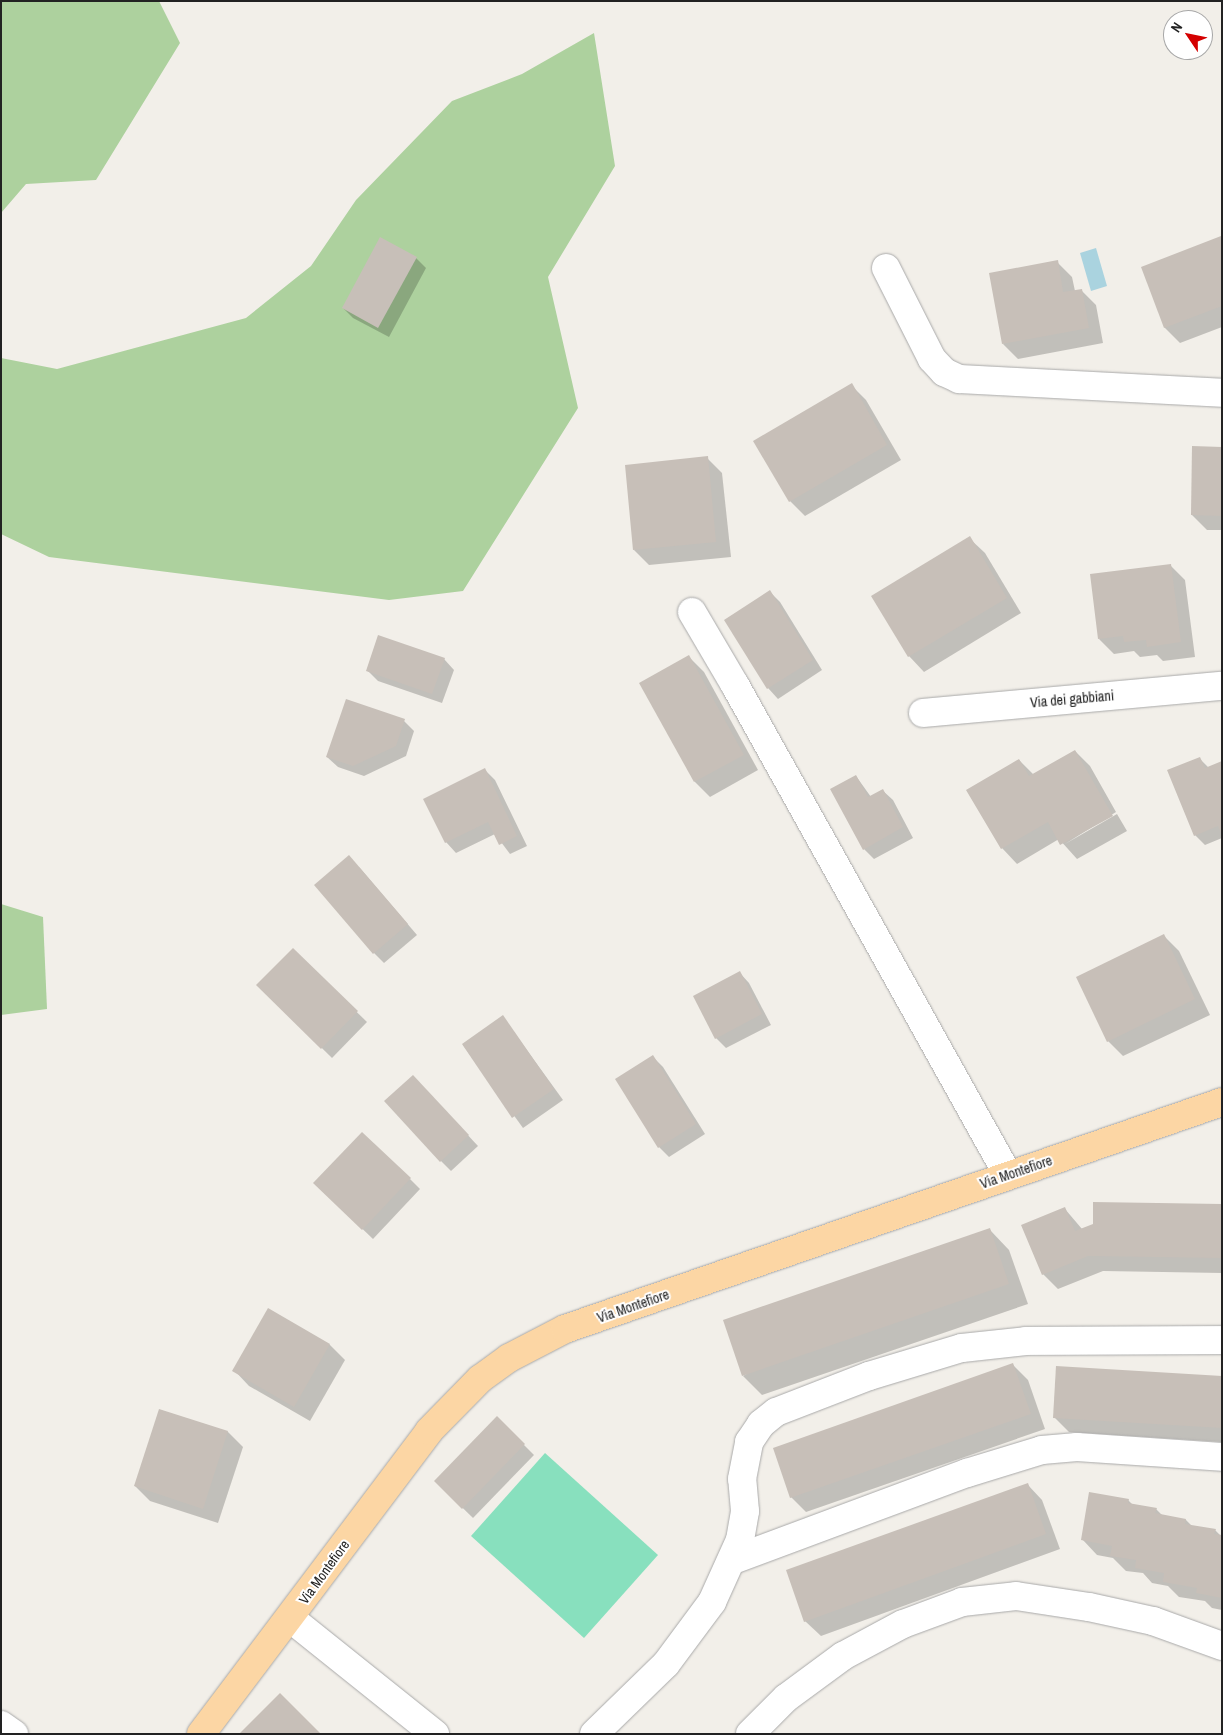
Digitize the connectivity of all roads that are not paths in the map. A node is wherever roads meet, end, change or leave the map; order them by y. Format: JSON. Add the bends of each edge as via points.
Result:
{"nodes":[{"id":1,"x":886,"y":268,"type":"dead end"},
{"id":2,"x":1222,"y":392,"type":"edge"},
{"id":3,"x":692,"y":612,"type":"dead end"},
{"id":4,"x":1222,"y":686,"type":"edge"},
{"id":5,"x":923,"y":713,"type":"dead end"},
{"id":6,"x":1222,"y":1102,"type":"edge"},
{"id":7,"x":1008,"y":1175,"type":"junction"},
{"id":8,"x":1222,"y":1340,"type":"edge"},
{"id":9,"x":1222,"y":1457,"type":"edge"},
{"id":10,"x":733,"y":1560,"type":"junction"},
{"id":11,"x":290,"y":1618,"type":"junction"},
{"id":12,"x":1222,"y":1646,"type":"edge"},
{"id":13,"x":1,"y":1725,"type":"edge"},
{"id":14,"x":14,"y":1734,"type":"edge"},
{"id":15,"x":201,"y":1734,"type":"edge"},
{"id":16,"x":434,"y":1734,"type":"edge"},
{"id":17,"x":594,"y":1734,"type":"edge"},
{"id":18,"x":750,"y":1734,"type":"edge"}],
"edges":[{"from":1,"to":2,"type":"street","via":[[932,358],[944,372],[959,379]]},
{"from":3,"to":7,"type":"street"},
{"from":4,"to":5,"type":"street","name":"Via dei gabbiani"},
{"from":6,"to":7,"type":"main road","name":"Via Montefiore"},
{"from":7,"to":11,"type":"main road","name":"Via Montefiore","via":[[565,1330],[510,1358],[480,1379],[429,1431]]},
{"from":8,"to":10,"type":"street","via":[[1046,1341],[984,1345],[911,1362],[793,1404],[761,1424],[749,1442],[742,1479],[743,1526]]},
{"from":9,"to":10,"type":"street","via":[[1077,1447],[1042,1450],[967,1473]]},
{"from":10,"to":17,"type":"street","via":[[712,1602],[688,1637],[659,1671]]},
{"from":11,"to":15,"type":"main road","name":"Via Montefiore"},
{"from":11,"to":16,"type":"street"},
{"from":12,"to":18,"type":"street","via":[[1153,1621],[1089,1607],[1016,1596],[962,1602],[903,1624],[843,1656],[786,1698]]},
{"from":13,"to":14,"type":"street"}]}
